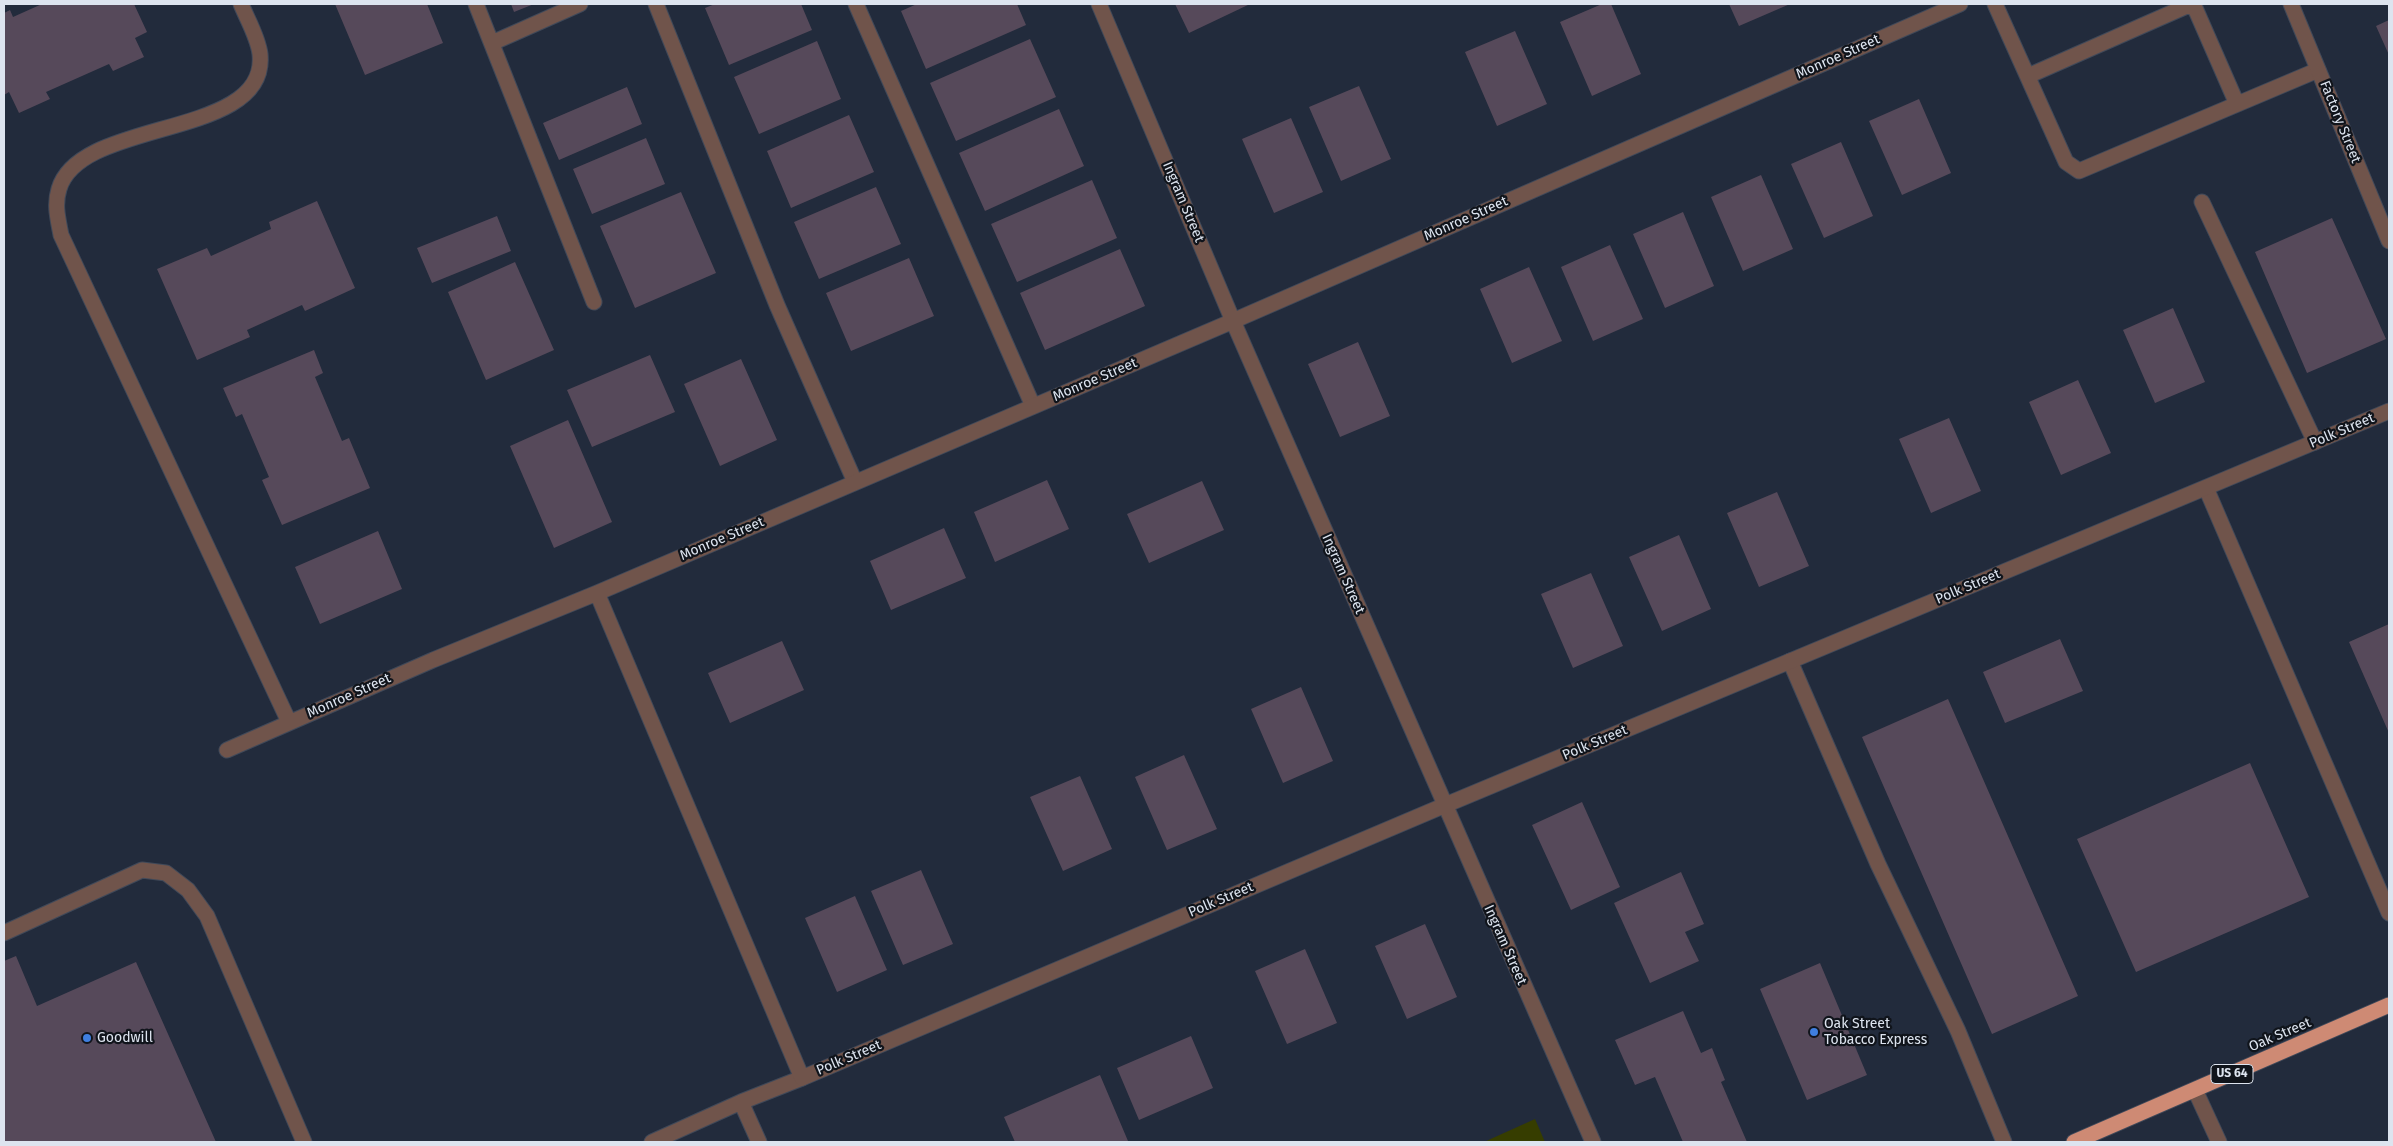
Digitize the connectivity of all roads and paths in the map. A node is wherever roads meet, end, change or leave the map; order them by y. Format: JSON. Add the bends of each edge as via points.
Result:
{"nodes":[{"id":1,"x":241,"y":4,"type":"edge"},
{"id":2,"x":476,"y":4,"type":"edge"},
{"id":3,"x":580,"y":4,"type":"edge"},
{"id":4,"x":656,"y":4,"type":"edge"},
{"id":5,"x":856,"y":4,"type":"edge"},
{"id":6,"x":1099,"y":4,"type":"edge"},
{"id":7,"x":1960,"y":4,"type":"edge"},
{"id":8,"x":1996,"y":4,"type":"edge"},
{"id":9,"x":2291,"y":4,"type":"edge"},
{"id":10,"x":492,"y":42,"type":"junction"},
{"id":11,"x":2318,"y":70,"type":"junction"},
{"id":12,"x":2028,"y":76,"type":"junction"},
{"id":13,"x":2236,"y":104,"type":"junction"},
{"id":14,"x":2202,"y":202,"type":"dead end"},
{"id":15,"x":2389,"y":241,"type":"edge"},
{"id":16,"x":594,"y":302,"type":"dead end"},
{"id":17,"x":1232,"y":321,"type":"junction"},
{"id":18,"x":1033,"y":406,"type":"junction"},
{"id":19,"x":2389,"y":411,"type":"edge"},
{"id":20,"x":2315,"y":442,"type":"junction"},
{"id":21,"x":855,"y":482,"type":"junction"},
{"id":22,"x":2206,"y":488,"type":"junction"},
{"id":23,"x":597,"y":593,"type":"junction"},
{"id":24,"x":1790,"y":662,"type":"junction"},
{"id":25,"x":289,"y":722,"type":"junction"},
{"id":26,"x":227,"y":750,"type":"dead end"},
{"id":27,"x":1443,"y":806,"type":"junction"},
{"id":28,"x":2389,"y":913,"type":"edge"},
{"id":29,"x":4,"y":933,"type":"edge"},
{"id":30,"x":2389,"y":1005,"type":"edge"},
{"id":31,"x":802,"y":1078,"type":"junction"},
{"id":32,"x":2195,"y":1090,"type":"junction"},
{"id":33,"x":740,"y":1102,"type":"junction"},
{"id":34,"x":304,"y":1142,"type":"edge"},
{"id":35,"x":652,"y":1142,"type":"edge"},
{"id":36,"x":759,"y":1142,"type":"edge"},
{"id":37,"x":1593,"y":1142,"type":"edge"},
{"id":38,"x":2004,"y":1142,"type":"edge"},
{"id":39,"x":2074,"y":1142,"type":"edge"},
{"id":40,"x":2218,"y":1142,"type":"edge"}],
"edges":[{"from":1,"to":25,"type":"street","via":[[260,54],[255,83],[244,97],[179,124],[98,151],[79,162],[66,175],[56,204],[61,234]]},
{"from":2,"to":10,"type":"street"},
{"from":3,"to":10,"type":"street"},
{"from":4,"to":21,"type":"street","via":[[777,305]]},
{"from":5,"to":18,"type":"street"},
{"from":6,"to":17,"type":"street","name":"Ingram Street"},
{"from":7,"to":17,"type":"street","name":"Monroe Street"},
{"from":8,"to":12,"type":"street"},
{"from":9,"to":11,"type":"street","name":"Factory Street"},
{"from":10,"to":16,"type":"street"},
{"from":11,"to":13,"type":"street"},
{"from":11,"to":15,"type":"street","name":"Factory Street"},
{"from":12,"to":13,"type":"street","via":[[2066,162],[2079,171]]},
{"from":12,"to":13,"type":"street","via":[[2187,6],[2196,8]]},
{"from":14,"to":20,"type":"street"},
{"from":17,"to":18,"type":"street","name":"Monroe Street"},
{"from":17,"to":27,"type":"street","name":"Ingram Street"},
{"from":18,"to":21,"type":"street","name":"Monroe Street"},
{"from":19,"to":20,"type":"street","name":"Polk Street"},
{"from":20,"to":22,"type":"street","name":"Polk Street"},
{"from":21,"to":23,"type":"street","name":"Monroe Street"},
{"from":22,"to":24,"type":"street","name":"Polk Street"},
{"from":22,"to":28,"type":"street"},
{"from":23,"to":25,"type":"street","name":"Monroe Street"},
{"from":23,"to":31,"type":"street"},
{"from":24,"to":27,"type":"street","name":"Polk Street"},
{"from":24,"to":38,"type":"street","via":[[1878,864],[1958,1031]]},
{"from":25,"to":26,"type":"street","name":"Monroe Street"},
{"from":27,"to":31,"type":"street","name":"Polk Street"},
{"from":27,"to":37,"type":"street","name":"Ingram Street"},
{"from":29,"to":34,"type":"street","via":[[142,870],[166,873],[188,890],[207,916]]},
{"from":30,"to":32,"type":"highway","name":"Oak Street","number":"US 64"},
{"from":31,"to":33,"type":"street","name":"Polk Street"},
{"from":32,"to":39,"type":"highway","name":"Oak Street","number":"US 64"},
{"from":32,"to":40,"type":"street"},
{"from":33,"to":35,"type":"street","name":"Polk Street"},
{"from":33,"to":36,"type":"street"}]}
